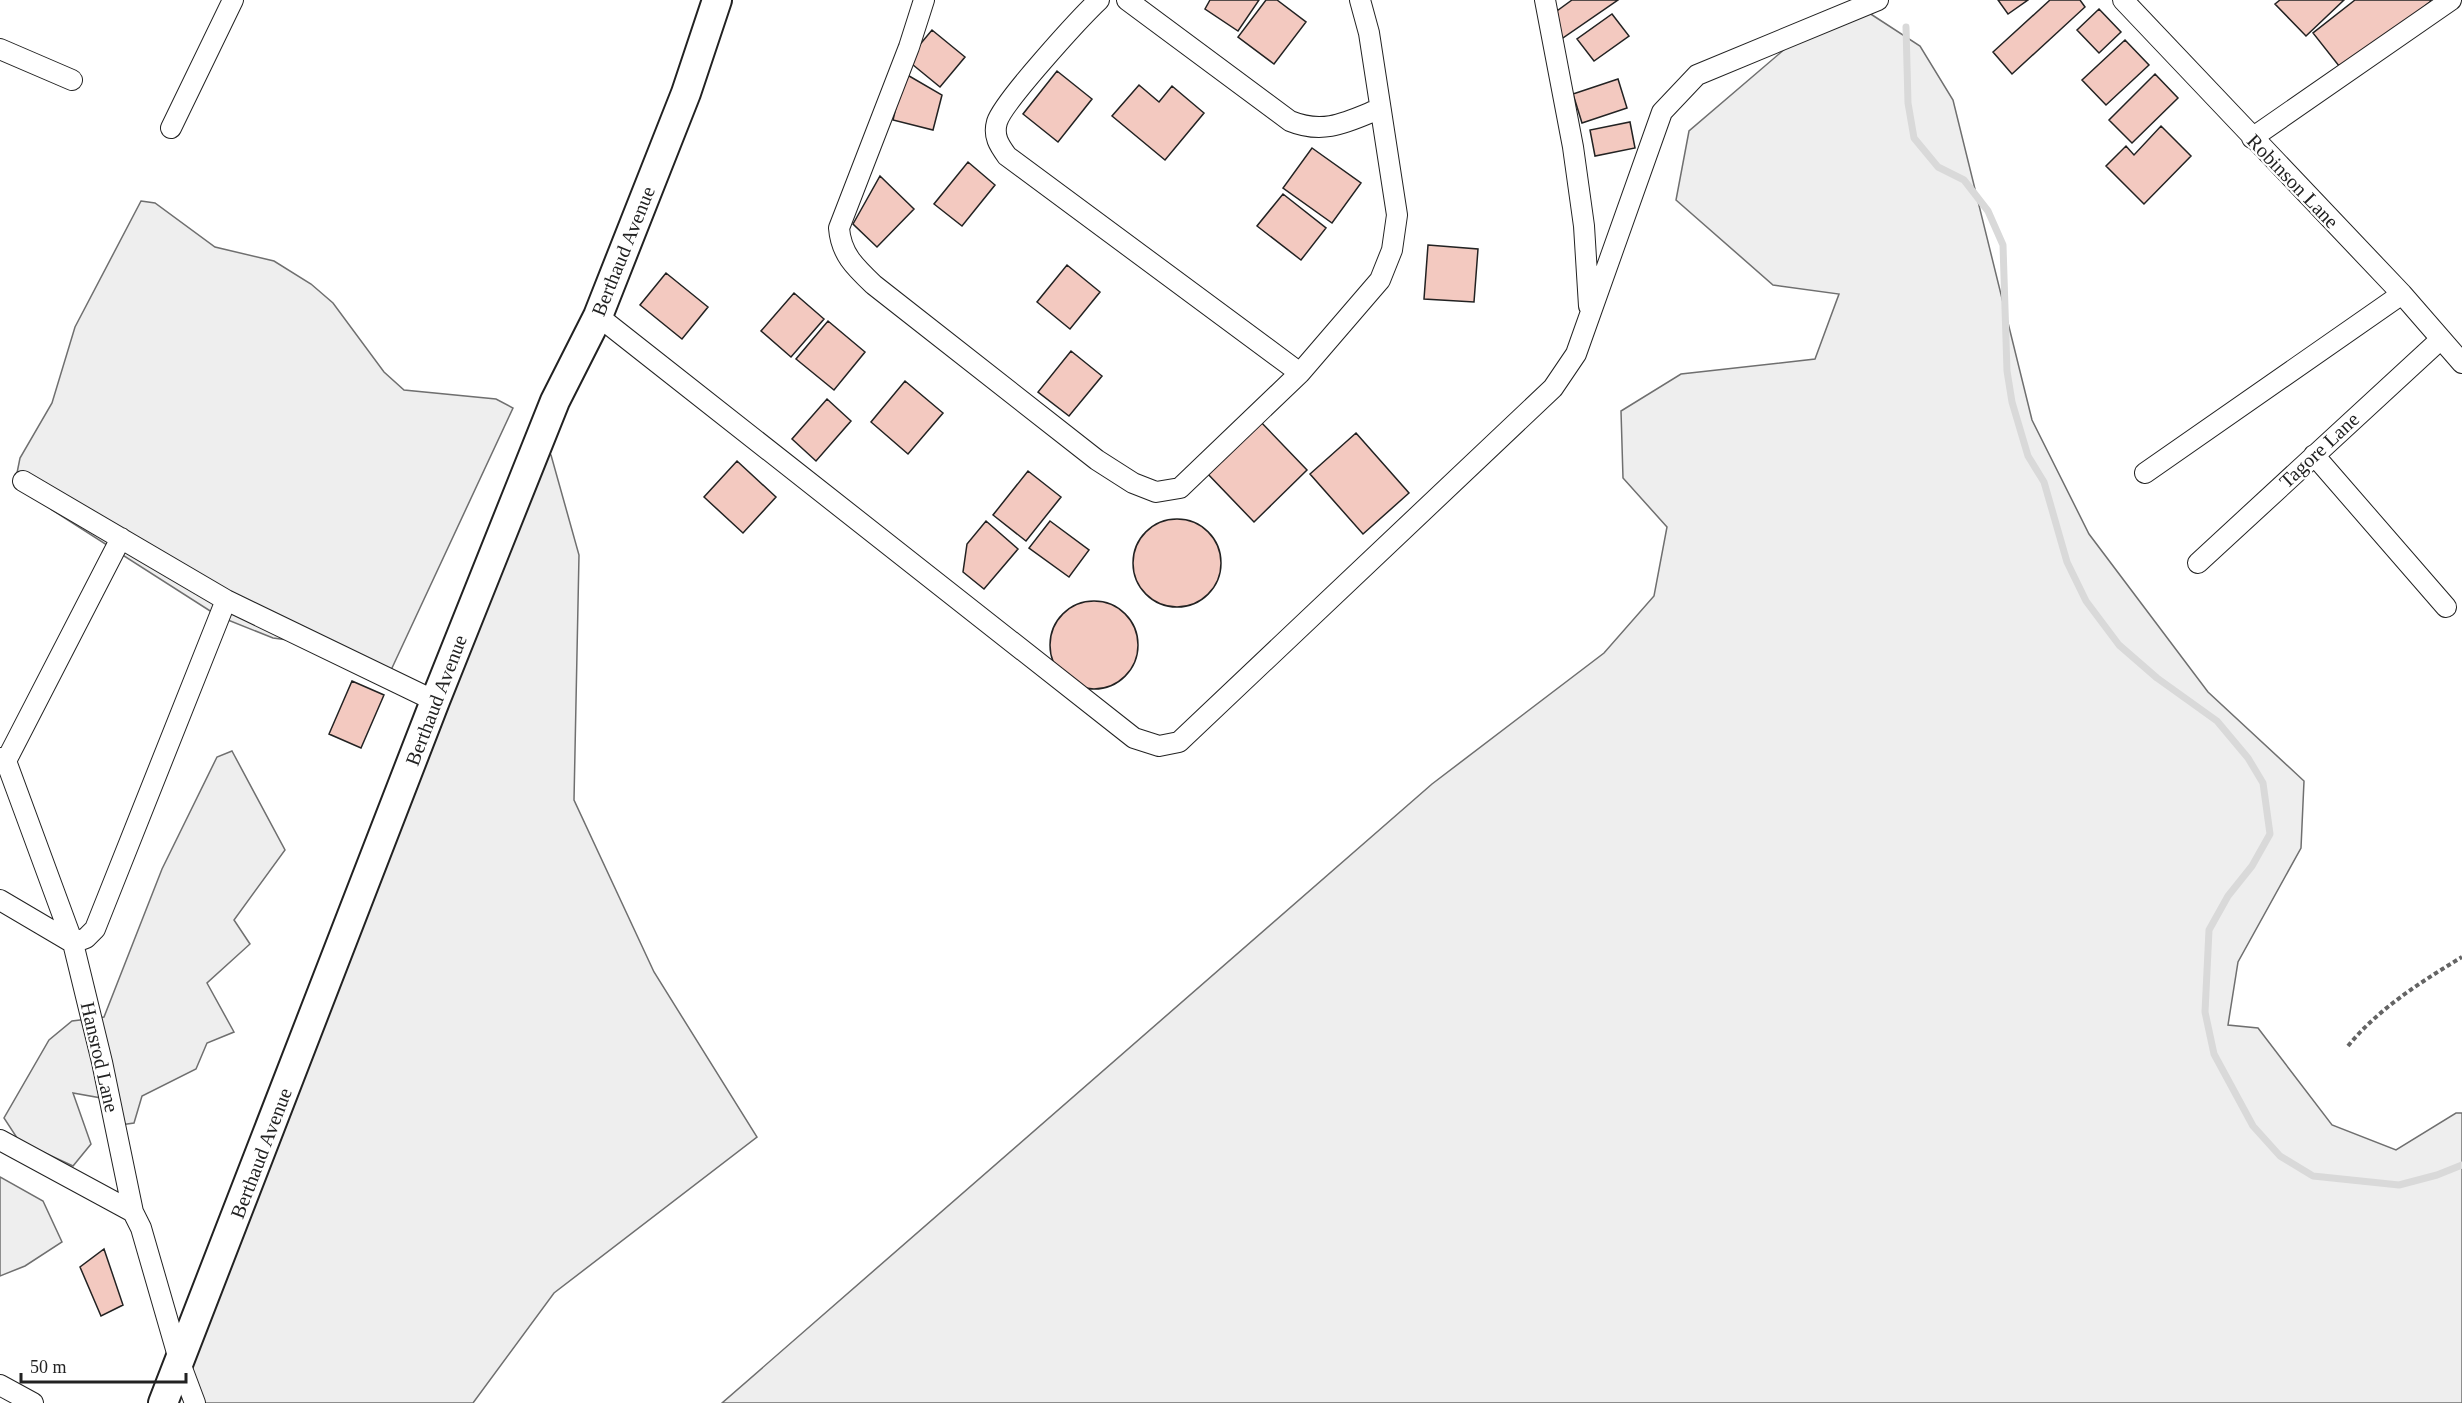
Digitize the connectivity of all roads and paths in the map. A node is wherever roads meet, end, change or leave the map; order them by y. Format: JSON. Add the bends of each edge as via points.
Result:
{"nodes":[{"id":1,"x":232,"y":0,"type":"edge"},
{"id":2,"x":717,"y":0,"type":"edge"},
{"id":3,"x":924,"y":0,"type":"edge"},
{"id":4,"x":1099,"y":0,"type":"edge"},
{"id":5,"x":1127,"y":0,"type":"edge"},
{"id":6,"x":1360,"y":0,"type":"edge"},
{"id":7,"x":1545,"y":0,"type":"edge"},
{"id":8,"x":1878,"y":0,"type":"edge"},
{"id":9,"x":2123,"y":0,"type":"edge"},
{"id":10,"x":2445,"y":1,"type":"edge"},
{"id":11,"x":0,"y":50,"type":"edge"},
{"id":12,"x":72,"y":80,"type":"dead end"},
{"id":13,"x":1379,"y":109,"type":"junction"},
{"id":14,"x":171,"y":128,"type":"dead end"},
{"id":15,"x":2252,"y":138,"type":"junction"},
{"id":16,"x":2402,"y":294,"type":"junction"},
{"id":17,"x":1589,"y":315,"type":"junction"},
{"id":18,"x":598,"y":316,"type":"junction"},
{"id":19,"x":2441,"y":339,"type":"junction"},
{"id":20,"x":2462,"y":363,"type":"edge"},
{"id":21,"x":1300,"y":373,"type":"junction"},
{"id":22,"x":2314,"y":455,"type":"junction"},
{"id":23,"x":2145,"y":473,"type":"dead end"},
{"id":24,"x":23,"y":481,"type":"dead end"},
{"id":25,"x":121,"y":538,"type":"junction"},
{"id":26,"x":2198,"y":563,"type":"dead end"},
{"id":27,"x":226,"y":600,"type":"junction"},
{"id":28,"x":2446,"y":607,"type":"dead end"},
{"id":29,"x":435,"y":701,"type":"junction"},
{"id":30,"x":3,"y":760,"type":"edge"},
{"id":31,"x":0,"y":900,"type":"edge"},
{"id":32,"x":73,"y":943,"type":"junction"},
{"id":33,"x":2462,"y":957,"type":"edge"},
{"id":34,"x":2348,"y":1046,"type":"dead end"},
{"id":35,"x":0,"y":1140,"type":"edge"},
{"id":36,"x":133,"y":1212,"type":"junction"},
{"id":37,"x":180,"y":1363,"type":"junction"},
{"id":38,"x":0,"y":1384,"type":"edge"},
{"id":39,"x":33,"y":1403,"type":"edge"},
{"id":40,"x":163,"y":1403,"type":"edge"},
{"id":41,"x":195,"y":1403,"type":"edge"}],
"edges":[{"from":1,"to":14,"type":"street"},
{"from":2,"to":18,"type":"street","name":"Berthaud Avenue","via":[[686,93]]},
{"from":3,"to":21,"type":"street","via":[[839,228],[840,244],[852,264],[1097,460],[1133,483],[1156,492],[1180,488]]},
{"from":4,"to":21,"type":"street","via":[[1002,110],[995,135],[1000,146],[1007,156]]},
{"from":5,"to":13,"type":"street","via":[[1290,121],[1319,128]]},
{"from":6,"to":13,"type":"street","via":[[1369,33]]},
{"from":7,"to":17,"type":"street","via":[[1575,158]]},
{"from":8,"to":17,"type":"street","via":[[1697,75],[1662,112]]},
{"from":9,"to":15,"type":"street","name":"Robinson Lane"},
{"from":10,"to":15,"type":"street"},
{"from":11,"to":12,"type":"street"},
{"from":13,"to":21,"type":"street","via":[[1396,215],[1392,250],[1380,280]]},
{"from":15,"to":16,"type":"street","name":"Robinson Lane"},
{"from":16,"to":19,"type":"street","name":"Robinson Lane"},
{"from":16,"to":23,"type":"street"},
{"from":17,"to":18,"type":"street","via":[[1576,354],[1553,388],[1179,742],[1159,746],[1134,738]]},
{"from":18,"to":29,"type":"street","name":"Berthaud Avenue","via":[[555,401]]},
{"from":19,"to":20,"type":"street","name":"Robinson Lane"},
{"from":19,"to":22,"type":"street","name":"Tagore Lane"},
{"from":22,"to":26,"type":"street","name":"Tagore Lane"},
{"from":22,"to":28,"type":"street"},
{"from":24,"to":25,"type":"street"},
{"from":25,"to":27,"type":"street"},
{"from":25,"to":30,"type":"street"},
{"from":27,"to":29,"type":"street"},
{"from":27,"to":32,"type":"street","via":[[95,930]]},
{"from":29,"to":37,"type":"street","name":"Berthaud Avenue"},
{"from":30,"to":32,"type":"street","name":"Hansrod Lane"},
{"from":31,"to":32,"type":"street"},
{"from":32,"to":36,"type":"street","name":"Hansrod Lane"},
{"from":33,"to":34,"type":"path","via":[[2405,994]]},
{"from":35,"to":36,"type":"street"},
{"from":36,"to":37,"type":"street","name":"Hansrod Lane"},
{"from":37,"to":40,"type":"street","name":"Berthaud Avenue"},
{"from":37,"to":41,"type":"street","name":"Hansrod Lane"},
{"from":38,"to":39,"type":"street"}]}
